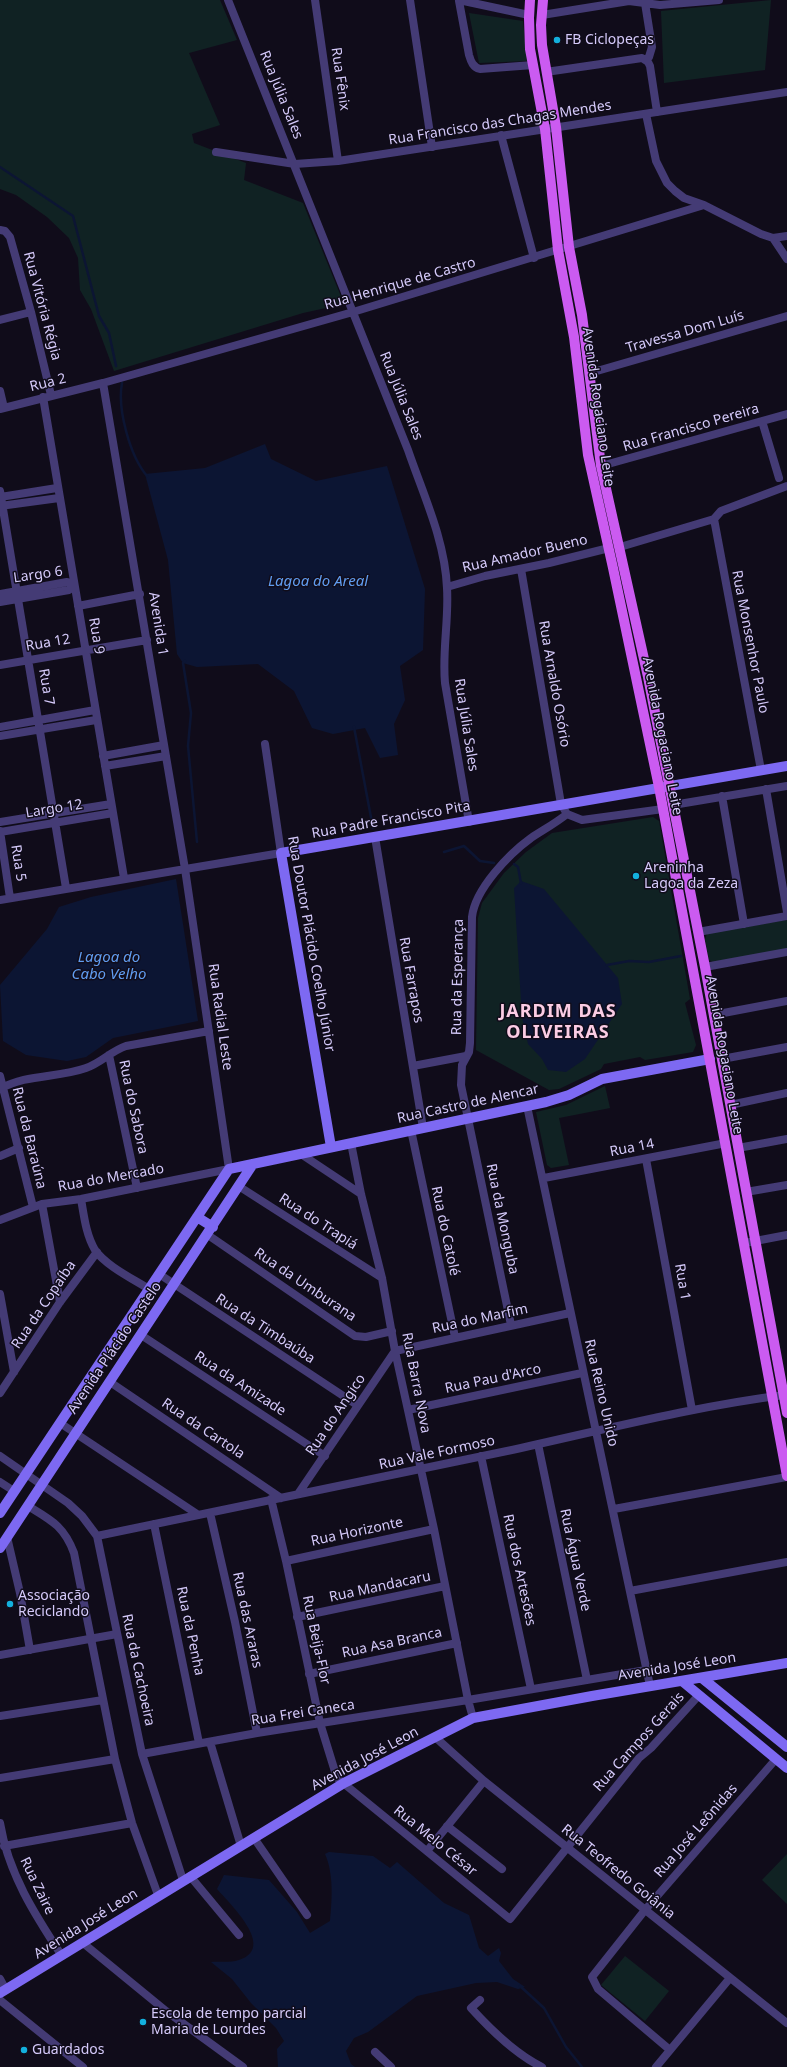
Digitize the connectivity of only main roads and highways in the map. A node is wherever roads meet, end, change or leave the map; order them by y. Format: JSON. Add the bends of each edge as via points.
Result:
{"nodes":[{"id":1,"x":530,"y":0,"type":"edge"},
{"id":2,"x":544,"y":0,"type":"edge"},
{"id":3,"x":664,"y":787,"type":"junction"},
{"id":4,"x":668,"y":807,"type":"junction"},
{"id":5,"x":698,"y":932,"type":"junction"},
{"id":6,"x":687,"y":934,"type":"junction"},
{"id":7,"x":704,"y":967,"type":"junction"},
{"id":8,"x":694,"y":969,"type":"junction"},
{"id":9,"x":750,"y":1242,"type":"junction"},
{"id":10,"x":787,"y":1413,"type":"edge"},
{"id":11,"x":787,"y":1477,"type":"edge"}],
"edges":[{"from":1,"to":3,"type":"main road","name":"Avenida Rogaciano Leite","via":[[533,65],[545,129],[558,250],[574,337],[588,455]]},
{"from":2,"to":3,"type":"main road","name":"Avenida Rogaciano Leite","via":[[542,45],[556,128],[569,247],[582,315],[602,466],[620,547]]},
{"from":3,"to":4,"type":"main road","name":"Avenida Rogaciano Leite"},
{"from":4,"to":5,"type":"main road","name":"Avenida Rogaciano Leite"},
{"from":4,"to":6,"type":"main road","name":"Avenida Rogaciano Leite"},
{"from":5,"to":6,"type":"main road"},
{"from":5,"to":7,"type":"main road","name":"Avenida Rogaciano Leite"},
{"from":6,"to":8,"type":"main road","name":"Avenida Rogaciano Leite"},
{"from":7,"to":8,"type":"main road"},
{"from":7,"to":9,"type":"main road","name":"Avenida Rogaciano Leite","via":[[746,1192]]},
{"from":8,"to":9,"type":"main road","name":"Avenida Rogaciano Leite","via":[[726,1143]]},
{"from":9,"to":10,"type":"main road","name":"Avenida Rogaciano Leite"},
{"from":9,"to":11,"type":"main road","name":"Avenida Rogaciano Leite"}]}
